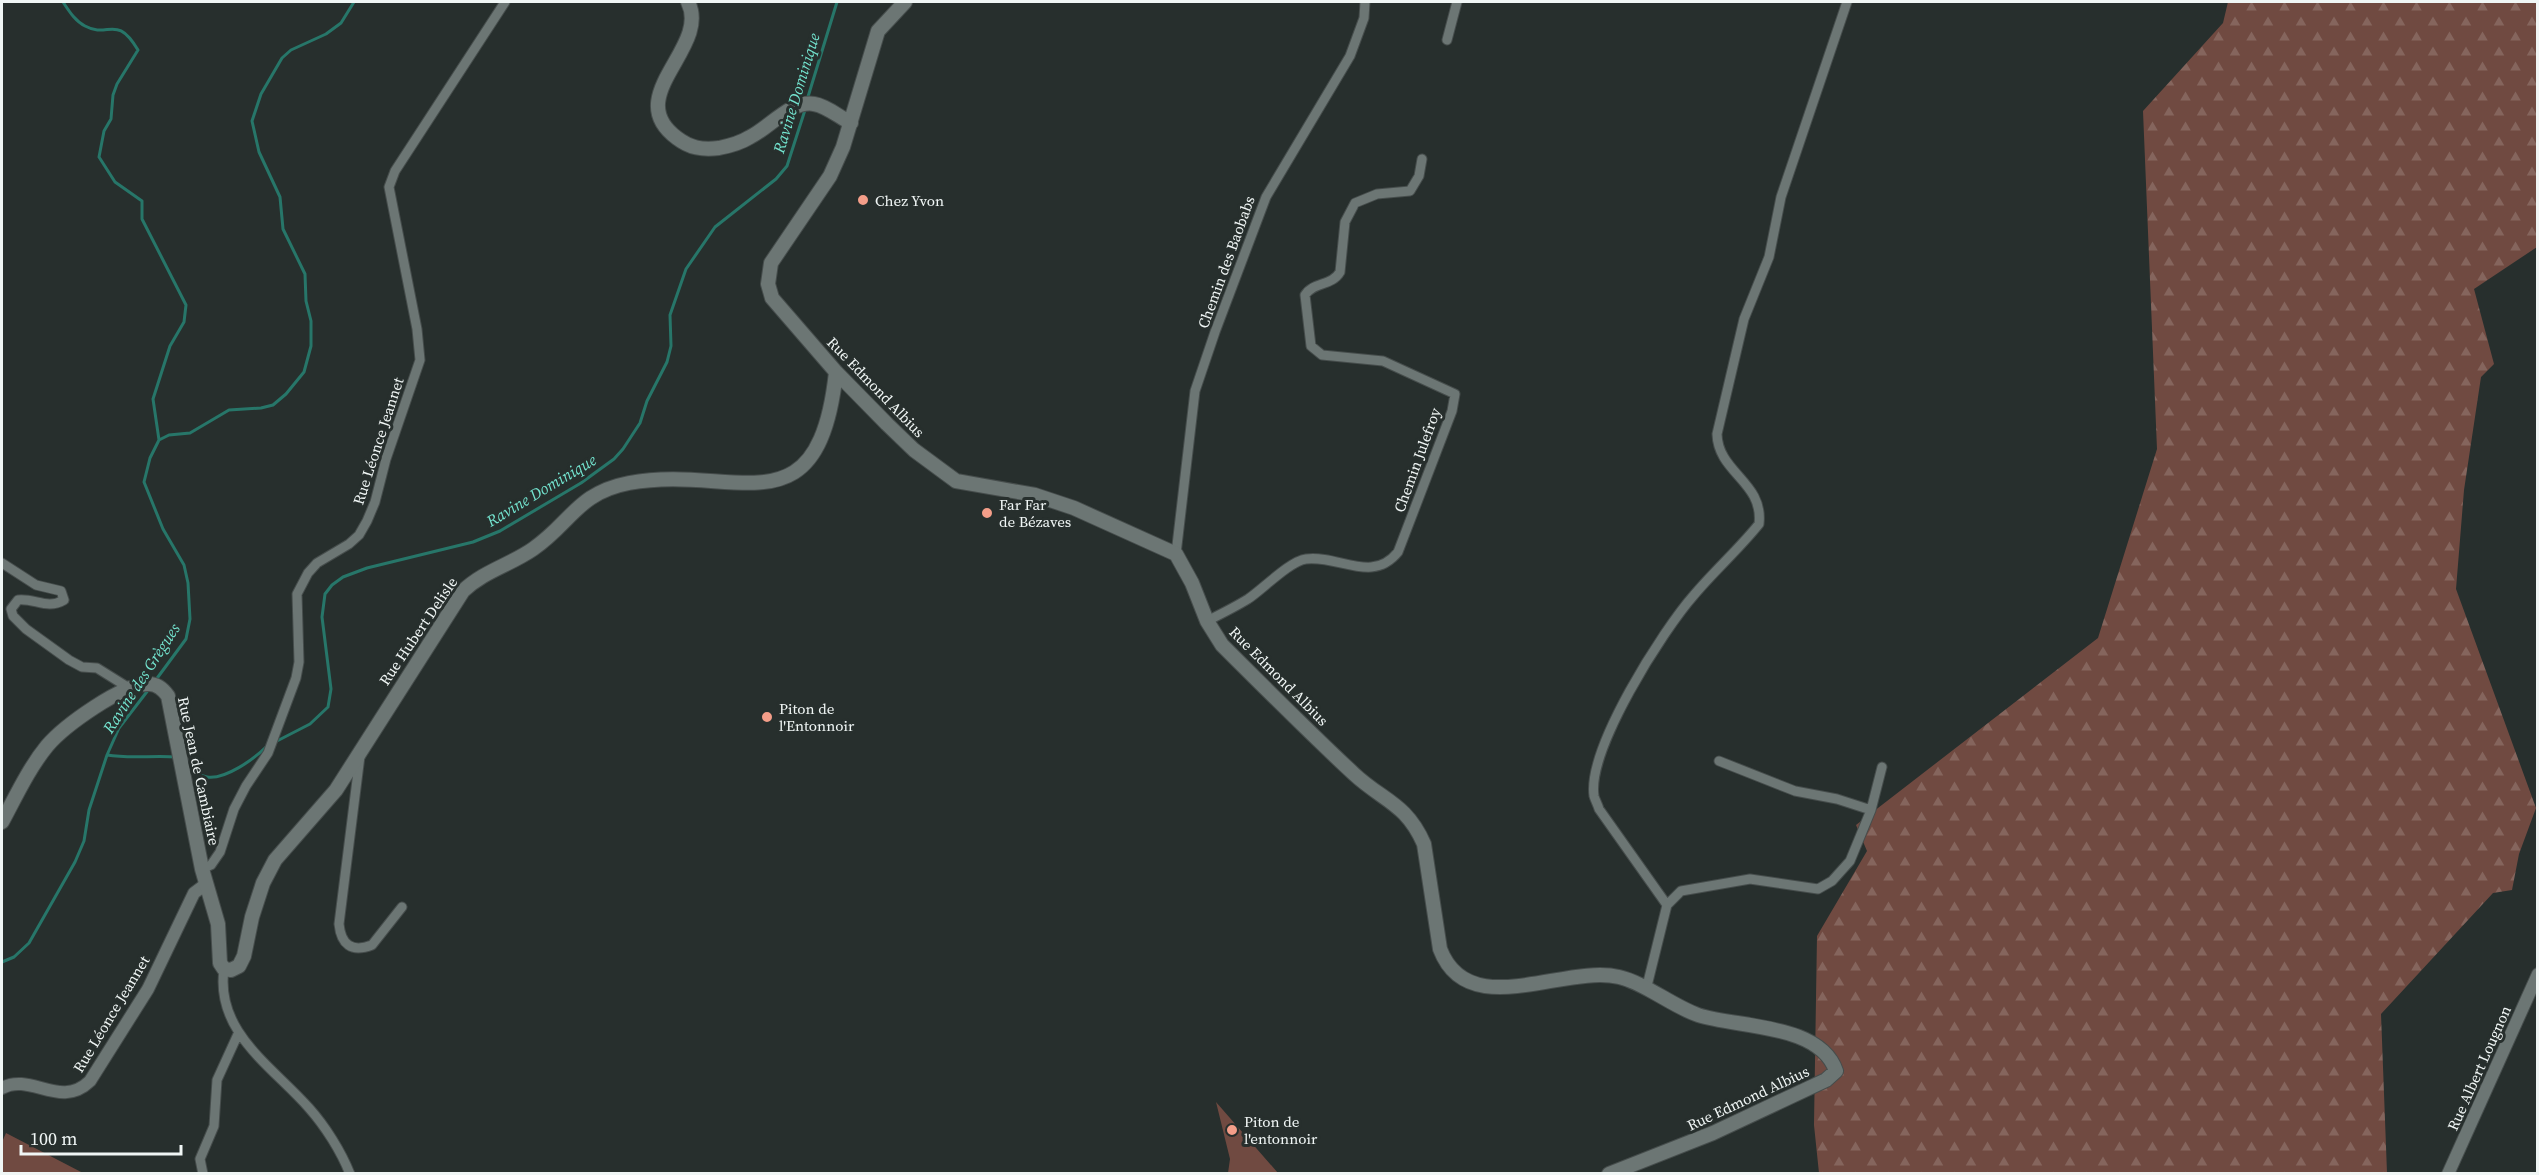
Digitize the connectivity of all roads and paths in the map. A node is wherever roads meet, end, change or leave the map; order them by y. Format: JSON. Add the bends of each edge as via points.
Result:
{"nodes":[{"id":1,"x":505,"y":2,"type":"edge"},
{"id":2,"x":688,"y":2,"type":"edge"},
{"id":3,"x":905,"y":2,"type":"edge"},
{"id":4,"x":1365,"y":2,"type":"edge"},
{"id":5,"x":1457,"y":2,"type":"edge"},
{"id":6,"x":1847,"y":2,"type":"edge"},
{"id":7,"x":1448,"y":40,"type":"dead end"},
{"id":8,"x":845,"y":120,"type":"junction"},
{"id":9,"x":1422,"y":159,"type":"dead end"},
{"id":10,"x":836,"y":372,"type":"junction"},
{"id":11,"x":1176,"y":554,"type":"junction"},
{"id":12,"x":2,"y":563,"type":"edge"},
{"id":13,"x":1208,"y":621,"type":"junction"},
{"id":14,"x":136,"y":686,"type":"junction"},
{"id":15,"x":360,"y":754,"type":"junction"},
{"id":16,"x":1719,"y":761,"type":"dead end"},
{"id":17,"x":1882,"y":767,"type":"dead end"},
{"id":18,"x":1871,"y":810,"type":"junction"},
{"id":19,"x":2,"y":822,"type":"edge"},
{"id":20,"x":202,"y":869,"type":"junction"},
{"id":21,"x":206,"y":884,"type":"junction"},
{"id":22,"x":1667,"y":905,"type":"junction"},
{"id":23,"x":402,"y":907,"type":"dead end"},
{"id":24,"x":224,"y":969,"type":"junction"},
{"id":25,"x":2538,"y":974,"type":"edge"},
{"id":26,"x":1646,"y":990,"type":"junction"},
{"id":27,"x":238,"y":1034,"type":"junction"},
{"id":28,"x":2,"y":1088,"type":"edge"},
{"id":29,"x":203,"y":1173,"type":"edge"},
{"id":30,"x":350,"y":1173,"type":"edge"},
{"id":31,"x":1608,"y":1173,"type":"edge"},
{"id":32,"x":2448,"y":1173,"type":"edge"}],
"edges":[{"from":1,"to":20,"type":"street","name":"Rue Léonce Jeannet","via":[[395,171],[389,187],[420,360],[367,521],[349,544],[317,563],[297,594],[296,678],[268,753],[234,809],[220,852],[211,866]]},
{"from":2,"to":8,"type":"main road","via":[[690,28],[658,93],[658,113],[666,131],[691,148],[720,148],[750,138],[795,107],[814,104]]},
{"from":3,"to":8,"type":"main road","name":"Rue Edmond Albius","via":[[878,31]]},
{"from":4,"to":11,"type":"street","name":"Chemin des Baobabs","via":[[1363,24],[1350,56],[1266,196],[1195,391]]},
{"from":5,"to":7,"type":"street"},
{"from":6,"to":22,"type":"street","via":[[1781,197],[1769,257],[1744,319],[1717,434],[1718,448],[1756,496],[1759,524],[1665,633],[1609,730],[1599,761],[1594,795],[1599,809]]},
{"from":8,"to":10,"type":"main road","name":"Rue Edmond Albius","via":[[830,176],[776,251],[768,274],[772,298]]},
{"from":9,"to":13,"type":"street","name":"Chemin Julefroy","via":[[1419,176],[1410,191],[1377,194],[1355,203],[1345,222],[1340,272],[1336,279],[1309,289],[1305,295],[1311,346],[1322,355],[1383,361],[1455,394],[1398,552],[1390,562],[1371,569],[1306,559]]},
{"from":10,"to":11,"type":"main road","name":"Rue Edmond Albius","via":[[914,450],[956,482],[1035,495]]},
{"from":10,"to":15,"type":"main road","name":"Rue Hubert Delisle","via":[[824,433],[814,452],[788,476],[747,484],[662,479],[599,492],[531,551],[478,577],[454,603]]},
{"from":11,"to":13,"type":"main road","name":"Rue Edmond Albius"},
{"from":12,"to":14,"type":"street","via":[[36,585],[61,591],[64,600],[49,605],[18,600],[11,609],[26,629],[82,667],[97,668]]},
{"from":13,"to":26,"type":"main road","name":"Rue Edmond Albius","via":[[1222,645],[1238,661],[1356,776],[1406,813],[1417,828],[1424,844],[1440,950],[1446,966],[1461,980],[1501,987],[1593,976],[1619,977]]},
{"from":14,"to":19,"type":"main road","via":[[62,730],[37,760]]},
{"from":14,"to":20,"type":"main road","name":"Rue Jean de Cambiaire","via":[[159,687],[168,696]]},
{"from":15,"to":23,"type":"street","via":[[340,937],[353,948],[372,945]]},
{"from":15,"to":24,"type":"main road","name":"Rue Hubert Delisle","via":[[336,790],[275,860],[252,917],[244,956],[238,966]]},
{"from":16,"to":18,"type":"street","via":[[1796,791]]},
{"from":17,"to":18,"type":"street"},
{"from":18,"to":22,"type":"street","via":[[1850,861],[1832,881],[1818,889],[1750,879],[1681,891]]},
{"from":20,"to":21,"type":"main road"},
{"from":21,"to":24,"type":"main road","via":[[218,924],[220,963]]},
{"from":21,"to":28,"type":"street","name":"Rue Léonce Jeannet","via":[[194,893],[148,989],[83,1088],[67,1094],[15,1084]]},
{"from":22,"to":26,"type":"street"},
{"from":24,"to":27,"type":"street","via":[[229,1015]]},
{"from":25,"to":32,"type":"street","name":"Rue Albert Lougnon"},
{"from":26,"to":31,"type":"main road","name":"Rue Edmond Albius","via":[[1697,1014],[1768,1027],[1813,1044],[1826,1054],[1836,1071],[1826,1080],[1713,1133]]},
{"from":27,"to":29,"type":"street","via":[[217,1080],[214,1126],[200,1159]]},
{"from":27,"to":30,"type":"street","via":[[310,1109]]}]}
